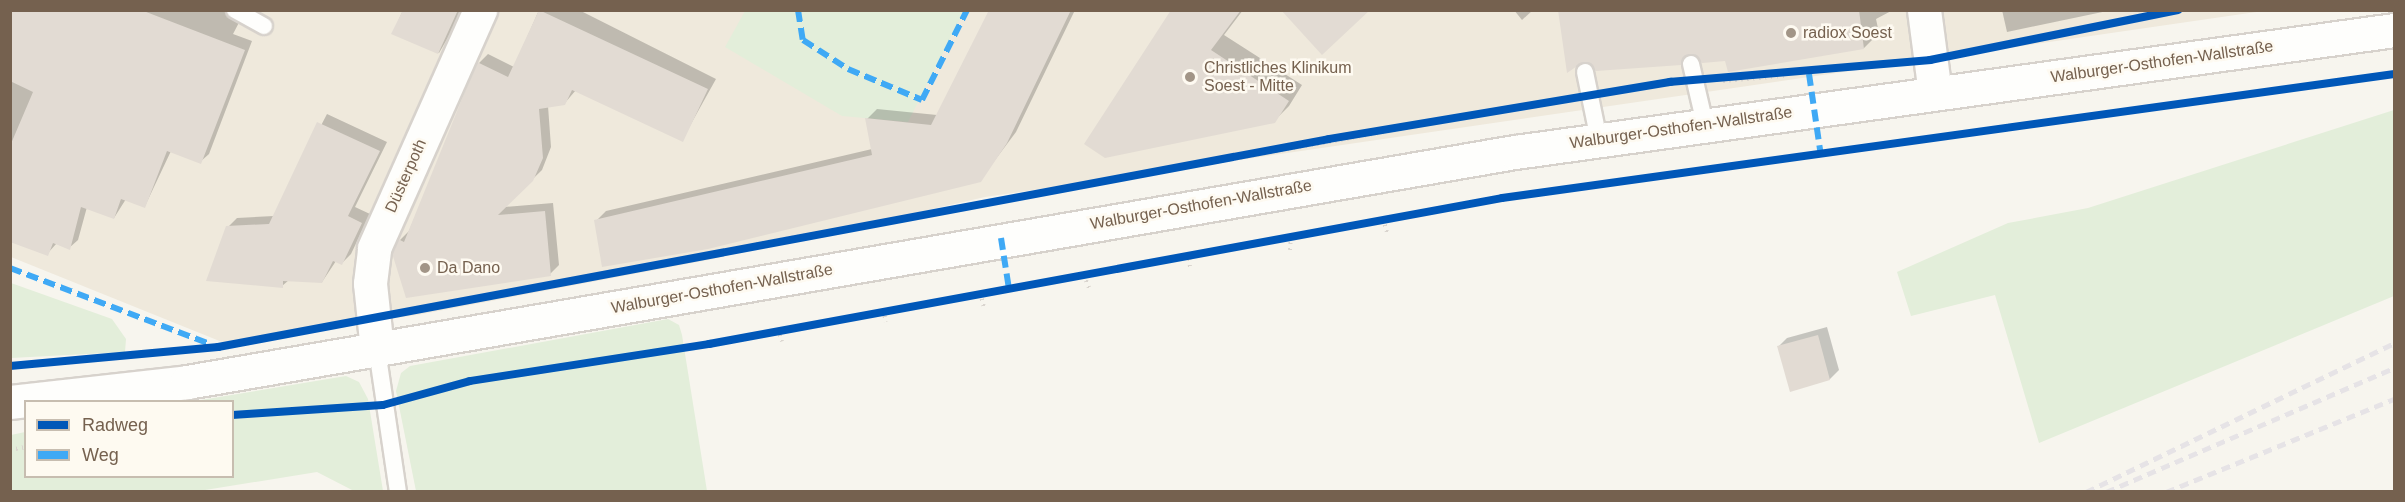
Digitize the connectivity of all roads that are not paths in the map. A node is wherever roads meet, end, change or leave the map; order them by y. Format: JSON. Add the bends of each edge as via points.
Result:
{"nodes":[{"id":1,"x":235,"y":10,"type":"edge"},
{"id":2,"x":480,"y":10,"type":"edge"},
{"id":3,"x":1923,"y":10,"type":"edge"},
{"id":4,"x":264,"y":26,"type":"dead end"},
{"id":5,"x":2394,"y":30,"type":"edge"},
{"id":6,"x":1691,"y":64,"type":"dead end"},
{"id":7,"x":1585,"y":72,"type":"dead end"},
{"id":8,"x":1935,"y":93,"type":"junction"},
{"id":9,"x":1705,"y":124,"type":"junction"},
{"id":10,"x":1599,"y":140,"type":"junction"},
{"id":11,"x":377,"y":350,"type":"junction"},
{"id":12,"x":28,"y":400,"type":"edge"},
{"id":13,"x":398,"y":492,"type":"edge"}],
"edges":[{"from":1,"to":4,"type":"lane"},
{"from":2,"to":11,"type":"street","name":"Düsterpoth","via":[[374,248],[370,283]]},
{"from":3,"to":8,"type":"street"},
{"from":5,"to":8,"type":"street","name":"Walburger-Osthofen-Wallstraße"},
{"from":6,"to":9,"type":"lane"},
{"from":7,"to":10,"type":"lane"},
{"from":8,"to":9,"type":"street","name":"Walburger-Osthofen-Wallstraße"},
{"from":9,"to":10,"type":"street","name":"Walburger-Osthofen-Wallstraße"},
{"from":10,"to":11,"type":"street","name":"Walburger-Osthofen-Wallstraße","via":[[1001,238]]},
{"from":11,"to":12,"type":"street","name":"Walburger-Osthofen-Wallstraße","via":[[187,382]]},
{"from":11,"to":13,"type":"lane"}]}
